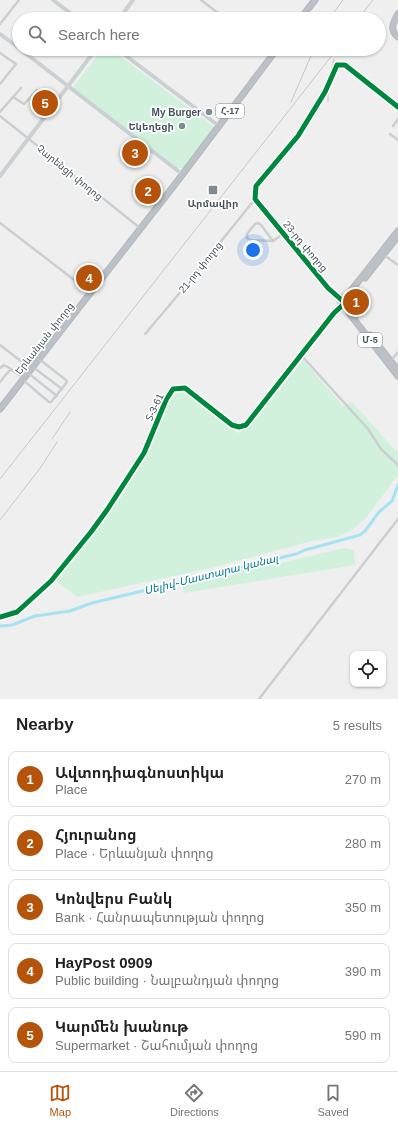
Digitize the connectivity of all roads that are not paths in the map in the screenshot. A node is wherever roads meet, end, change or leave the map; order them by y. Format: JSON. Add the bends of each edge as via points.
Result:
{"nodes":[{"id":1,"x":19,"y":0,"type":"edge"},
{"id":2,"x":53,"y":0,"type":"edge"},
{"id":3,"x":126,"y":0,"type":"edge"},
{"id":4,"x":201,"y":0,"type":"edge"},
{"id":5,"x":315,"y":0,"type":"edge"},
{"id":6,"x":132,"y":2,"type":"edge"},
{"id":7,"x":69,"y":12,"type":"edge"},
{"id":8,"x":124,"y":12,"type":"edge"},
{"id":9,"x":217,"y":12,"type":"edge"},
{"id":10,"x":306,"y":12,"type":"edge"},
{"id":11,"x":398,"y":14,"type":"edge"},
{"id":12,"x":395,"y":23,"type":"edge"},
{"id":13,"x":0,"y":24,"type":"edge"},
{"id":14,"x":0,"y":34,"type":"edge"},
{"id":15,"x":398,"y":37,"type":"edge"},
{"id":16,"x":12,"y":43,"type":"edge"},
{"id":17,"x":0,"y":53,"type":"edge"},
{"id":18,"x":28,"y":56,"type":"edge"},
{"id":19,"x":91,"y":56,"type":"edge"},
{"id":20,"x":126,"y":56,"type":"edge"},
{"id":21,"x":272,"y":56,"type":"edge"},
{"id":22,"x":0,"y":84,"type":"edge"},
{"id":23,"x":68,"y":86,"type":"junction"},
{"id":24,"x":21,"y":88,"type":"dead end"},
{"id":25,"x":13,"y":98,"type":"junction"},
{"id":26,"x":398,"y":107,"type":"edge"},
{"id":27,"x":0,"y":112,"type":"edge"},
{"id":28,"x":47,"y":114,"type":"junction"},
{"id":29,"x":0,"y":116,"type":"edge"},
{"id":30,"x":398,"y":119,"type":"edge"},
{"id":31,"x":219,"y":126,"type":"junction"},
{"id":32,"x":393,"y":126,"type":"dead end"},
{"id":33,"x":390,"y":134,"type":"dead end"},
{"id":34,"x":28,"y":138,"type":"junction"},
{"id":35,"x":398,"y":140,"type":"edge"},
{"id":36,"x":2,"y":170,"type":"edge"},
{"id":37,"x":182,"y":174,"type":"junction"},
{"id":38,"x":0,"y":176,"type":"edge"},
{"id":39,"x":255,"y":200,"type":"junction"},
{"id":40,"x":0,"y":223,"type":"edge"},
{"id":41,"x":140,"y":229,"type":"junction"},
{"id":42,"x":398,"y":230,"type":"edge"},
{"id":43,"x":284,"y":234,"type":"junction"},
{"id":44,"x":398,"y":236,"type":"edge"},
{"id":45,"x":273,"y":240,"type":"junction"},
{"id":46,"x":384,"y":254,"type":"junction"},
{"id":47,"x":398,"y":265,"type":"edge"},
{"id":48,"x":91,"y":292,"type":"junction"},
{"id":49,"x":350,"y":292,"type":"junction"},
{"id":50,"x":336,"y":294,"type":"junction"},
{"id":51,"x":347,"y":303,"type":"junction"},
{"id":52,"x":339,"y":309,"type":"junction"},
{"id":53,"x":348,"y":313,"type":"junction"},
{"id":54,"x":145,"y":334,"type":"dead end"},
{"id":55,"x":1,"y":347,"type":"edge"},
{"id":56,"x":398,"y":352,"type":"edge"},
{"id":57,"x":301,"y":354,"type":"junction"},
{"id":58,"x":39,"y":358,"type":"junction"},
{"id":59,"x":391,"y":361,"type":"junction"},
{"id":60,"x":0,"y":368,"type":"edge"},
{"id":61,"x":12,"y":370,"type":"junction"},
{"id":62,"x":31,"y":370,"type":"junction"},
{"id":63,"x":398,"y":370,"type":"edge"},
{"id":64,"x":398,"y":376,"type":"edge"},
{"id":65,"x":24,"y":379,"type":"junction"},
{"id":66,"x":0,"y":382,"type":"edge"},
{"id":67,"x":62,"y":389,"type":"junction"},
{"id":68,"x":57,"y":396,"type":"junction"},
{"id":69,"x":0,"y":410,"type":"edge"},
{"id":70,"x":398,"y":465,"type":"edge"},
{"id":71,"x":398,"y":519,"type":"edge"},
{"id":72,"x":0,"y":617,"type":"edge"},
{"id":73,"x":259,"y":699,"type":"edge"}],
"edges":[{"from":1,"to":13,"type":"street"},
{"from":2,"to":7,"type":"street"},
{"from":3,"to":6,"type":"street"},
{"from":4,"to":9,"type":"street"},
{"from":5,"to":10,"type":"highway"},
{"from":6,"to":8,"type":"street"},
{"from":11,"to":12,"type":"highway"},
{"from":12,"to":15,"type":"highway","via":[[392,29]]},
{"from":14,"to":16,"type":"street"},
{"from":17,"to":22,"type":"street","via":[[16,64]]},
{"from":18,"to":23,"type":"street"},
{"from":19,"to":23,"type":"street"},
{"from":20,"to":31,"type":"street"},
{"from":21,"to":31,"type":"highway","name":"Երևանյան փողոց","number":"Հ-17"},
{"from":23,"to":28,"type":"street"},
{"from":23,"to":37,"type":"street"},
{"from":24,"to":25,"type":"street"},
{"from":25,"to":27,"type":"street"},
{"from":25,"to":28,"type":"street","via":[[24,104],[35,91],[38,91],[45,96],[38,106]]},
{"from":26,"to":39,"type":"street","via":[[345,65],[337,65],[298,136],[256,186]]},
{"from":28,"to":34,"type":"street"},
{"from":29,"to":34,"type":"street","name":"Չարենցի փողոց"},
{"from":30,"to":32,"type":"street"},
{"from":31,"to":37,"type":"highway","name":"Երևանյան փողոց","number":"Հ-17"},
{"from":33,"to":35,"type":"street"},
{"from":34,"to":36,"type":"street"},
{"from":34,"to":41,"type":"street","name":"Չարենցի փողոց"},
{"from":36,"to":38,"type":"street"},
{"from":37,"to":41,"type":"highway","name":"Երևանյան փողոց","number":"Հ-17"},
{"from":39,"to":43,"type":"street","name":"23-րդ փողոց"},
{"from":39,"to":54,"type":"street","name":"21-րդ փողոց"},
{"from":40,"to":48,"type":"street"},
{"from":41,"to":48,"type":"highway","name":"Երևանյան փողոց","number":"Հ-17"},
{"from":42,"to":49,"type":"highway"},
{"from":43,"to":45,"type":"street"},
{"from":43,"to":50,"type":"street","name":"23-րդ փողոց","via":[[328,288]]},
{"from":44,"to":46,"type":"highway"},
{"from":45,"to":45,"type":"street","via":[[251,240],[246,234],[258,223]]},
{"from":46,"to":47,"type":"street"},
{"from":46,"to":51,"type":"highway"},
{"from":48,"to":58,"type":"highway","name":"Երևանյան փողոց","number":"Հ-17"},
{"from":49,"to":50,"type":"street"},
{"from":49,"to":51,"type":"highway"},
{"from":50,"to":51,"type":"street","name":"23-րդ փողոց"},
{"from":50,"to":52,"type":"street"},
{"from":51,"to":52,"type":"street","name":"Տ-3-61","number":"Տ-3-61"},
{"from":51,"to":53,"type":"highway","number":"Մ-5"},
{"from":51,"to":59,"type":"highway","number":"Մ-5","via":[[355,317]]},
{"from":52,"to":53,"type":"street"},
{"from":52,"to":57,"type":"street","name":"Տ-3-61","number":"Տ-3-61"},
{"from":53,"to":64,"type":"highway","number":"Մ-5"},
{"from":55,"to":62,"type":"street"},
{"from":56,"to":59,"type":"street"},
{"from":57,"to":70,"type":"street","via":[[368,429],[381,449]]},
{"from":57,"to":72,"type":"street","name":"Տ-3-61","number":"Տ-3-61","via":[[246,425],[239,428],[185,388],[173,389],[144,453],[91,532],[52,582],[17,612]]},
{"from":58,"to":62,"type":"highway","name":"Երևանյան փողոց","number":"Հ-17"},
{"from":58,"to":67,"type":"street","via":[[67,381]]},
{"from":59,"to":63,"type":"highway","number":"Մ-5"},
{"from":60,"to":61,"type":"street","via":[[4,365]]},
{"from":61,"to":65,"type":"street"},
{"from":61,"to":66,"type":"street"},
{"from":62,"to":65,"type":"highway","name":"Երևանյան փողոց","number":"Հ-17"},
{"from":62,"to":67,"type":"street"},
{"from":62,"to":68,"type":"street"},
{"from":65,"to":68,"type":"street","via":[[49,402]]},
{"from":65,"to":69,"type":"highway","name":"Երևանյան փողոց","number":"Հ-17"},
{"from":67,"to":68,"type":"street"},
{"from":71,"to":73,"type":"street"}]}
